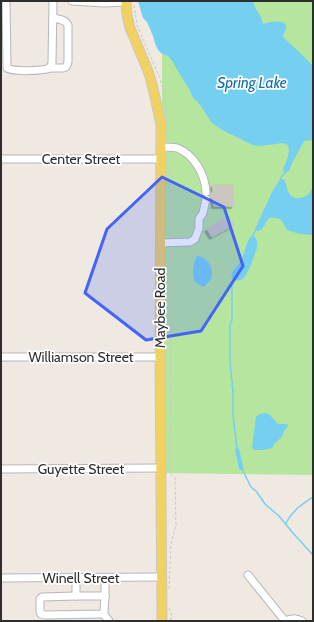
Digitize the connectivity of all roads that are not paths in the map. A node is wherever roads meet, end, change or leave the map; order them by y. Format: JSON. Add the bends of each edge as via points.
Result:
{"nodes":[{"id":1,"x":6,"y":1,"type":"edge"},
{"id":2,"x":53,"y":1,"type":"edge"},
{"id":3,"x":72,"y":1,"type":"edge"},
{"id":4,"x":126,"y":2,"type":"edge"},
{"id":5,"x":52,"y":18,"type":"junction"},
{"id":6,"x":50,"y":68,"type":"junction"},
{"id":7,"x":161,"y":148,"type":"junction"},
{"id":8,"x":1,"y":159,"type":"edge"},
{"id":9,"x":161,"y":159,"type":"junction"},
{"id":10,"x":160,"y":243,"type":"junction"},
{"id":11,"x":1,"y":357,"type":"edge"},
{"id":12,"x":160,"y":357,"type":"junction"},
{"id":13,"x":161,"y":468,"type":"junction"},
{"id":14,"x":1,"y":469,"type":"edge"},
{"id":15,"x":248,"y":574,"type":"dead end"},
{"id":16,"x":161,"y":577,"type":"junction"},
{"id":17,"x":1,"y":578,"type":"edge"},
{"id":18,"x":76,"y":578,"type":"junction"},
{"id":19,"x":105,"y":578,"type":"junction"},
{"id":20,"x":76,"y":596,"type":"junction"},
{"id":21,"x":105,"y":596,"type":"junction"},
{"id":22,"x":103,"y":613,"type":"junction"},
{"id":23,"x":109,"y":621,"type":"edge"},
{"id":24,"x":162,"y":621,"type":"edge"},
{"id":25,"x":285,"y":621,"type":"edge"},
{"id":26,"x":302,"y":621,"type":"edge"}],
"edges":[{"from":1,"to":6,"type":"street","via":[[7,68]]},
{"from":2,"to":5,"type":"street"},
{"from":3,"to":4,"type":"street"},
{"from":4,"to":7,"type":"main road","name":"Maybee Road","via":[[130,28],[153,88],[161,124]]},
{"from":5,"to":6,"type":"street"},
{"from":5,"to":6,"type":"street","via":[[68,23],[68,62],[63,68]]},
{"from":7,"to":9,"type":"main road","name":"Maybee Road"},
{"from":7,"to":10,"type":"street","via":[[176,148],[191,157],[204,178],[206,196],[195,239],[190,242]]},
{"from":8,"to":9,"type":"street","name":"Center Street"},
{"from":9,"to":10,"type":"main road","name":"Maybee Road"},
{"from":10,"to":12,"type":"main road","name":"Maybee Road"},
{"from":11,"to":12,"type":"street","name":"Williamson Street"},
{"from":12,"to":13,"type":"main road","name":"Maybee Road"},
{"from":13,"to":14,"type":"street","name":"Guyette Street"},
{"from":13,"to":16,"type":"main road","name":"Maybee Road"},
{"from":15,"to":25,"type":"street"},
{"from":16,"to":19,"type":"street","name":"Winell Street"},
{"from":16,"to":24,"type":"main road","name":"Maybee Road"},
{"from":17,"to":18,"type":"street","name":"Winell Street"},
{"from":18,"to":19,"type":"street","name":"Winell Street"},
{"from":18,"to":20,"type":"street"},
{"from":19,"to":21,"type":"street"},
{"from":20,"to":21,"type":"street"},
{"from":20,"to":22,"type":"street","via":[[42,597],[40,612]]},
{"from":21,"to":22,"type":"street"},
{"from":22,"to":23,"type":"street"},
{"from":25,"to":26,"type":"street"}]}
